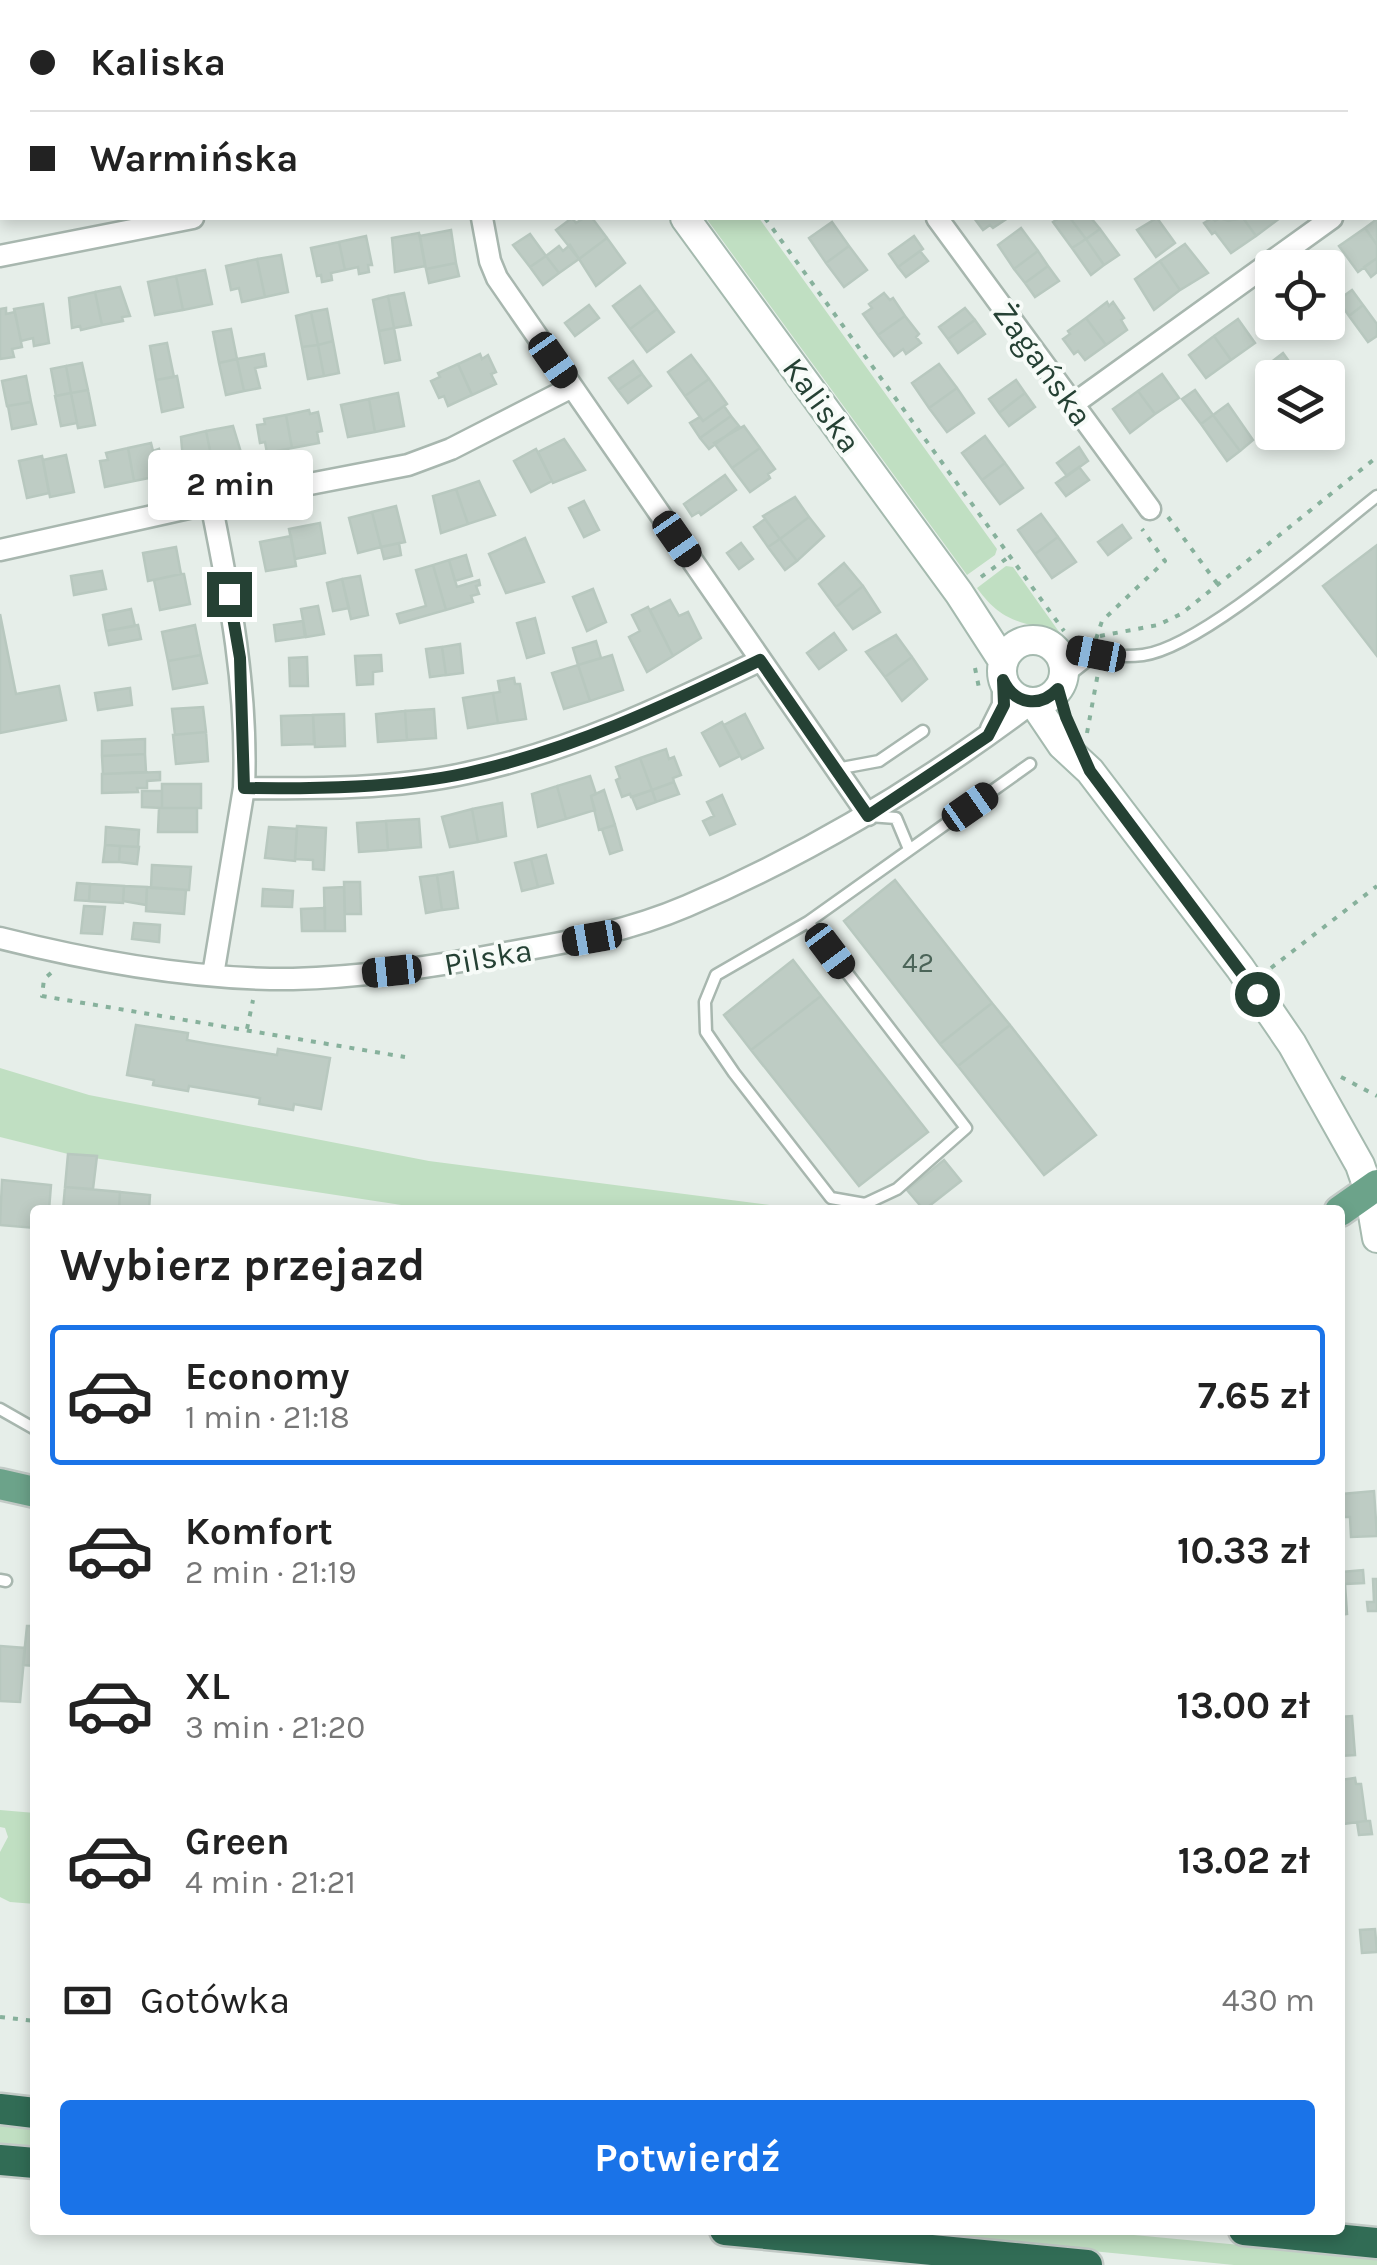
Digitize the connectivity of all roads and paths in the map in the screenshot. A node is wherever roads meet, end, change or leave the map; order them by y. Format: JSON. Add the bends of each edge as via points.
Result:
{"nodes":[{"id":1,"x":182,"y":220,"type":"edge"},
{"id":2,"x":482,"y":220,"type":"edge"},
{"id":3,"x":687,"y":220,"type":"edge"},
{"id":4,"x":766,"y":220,"type":"edge"},
{"id":5,"x":938,"y":220,"type":"edge"},
{"id":6,"x":1329,"y":220,"type":"edge"},
{"id":7,"x":0,"y":256,"type":"edge"},
{"id":8,"x":572,"y":387,"type":"junction"},
{"id":9,"x":1072,"y":405,"type":"junction"},
{"id":10,"x":1377,"y":458,"type":"edge"},
{"id":11,"x":1377,"y":496,"type":"edge"},
{"id":12,"x":211,"y":503,"type":"junction"},
{"id":13,"x":1141,"y":512,"type":"junction"},
{"id":14,"x":0,"y":550,"type":"edge"},
{"id":15,"x":1010,"y":556,"type":"junction"},
{"id":16,"x":1219,"y":586,"type":"junction"},
{"id":17,"x":959,"y":593,"type":"junction"},
{"id":18,"x":1082,"y":637,"type":"dead end"},
{"id":19,"x":1096,"y":637,"type":"junction"},
{"id":20,"x":1050,"y":641,"type":"junction"},
{"id":21,"x":1096,"y":654,"type":"junction"},
{"id":22,"x":972,"y":657,"type":"dead end"},
{"id":23,"x":760,"y":660,"type":"junction"},
{"id":24,"x":996,"y":679,"type":"junction"},
{"id":25,"x":1061,"y":685,"type":"junction"},
{"id":26,"x":1033,"y":702,"type":"junction"},
{"id":27,"x":923,"y":731,"type":"dead end"},
{"id":28,"x":988,"y":736,"type":"junction"},
{"id":29,"x":1030,"y":764,"type":"dead end"},
{"id":30,"x":835,"y":770,"type":"junction"},
{"id":31,"x":1090,"y":771,"type":"junction"},
{"id":32,"x":244,"y":788,"type":"junction"},
{"id":33,"x":868,"y":816,"type":"junction"},
{"id":34,"x":909,"y":849,"type":"junction"},
{"id":35,"x":1377,"y":886,"type":"edge"},
{"id":36,"x":808,"y":922,"type":"junction"},
{"id":37,"x":0,"y":938,"type":"edge"},
{"id":38,"x":60,"y":953,"type":"junction"},
{"id":39,"x":1268,"y":971,"type":"dead end"},
{"id":40,"x":213,"y":975,"type":"junction"},
{"id":41,"x":405,"y":1057,"type":"dead end"},
{"id":42,"x":1374,"y":1191,"type":"edge"},
{"id":43,"x":1345,"y":1208,"type":"edge"},
{"id":44,"x":1377,"y":1238,"type":"edge"},
{"id":45,"x":0,"y":1409,"type":"edge"},
{"id":46,"x":30,"y":1427,"type":"edge"},
{"id":47,"x":0,"y":1484,"type":"edge"},
{"id":48,"x":30,"y":1491,"type":"edge"},
{"id":49,"x":0,"y":2017,"type":"edge"},
{"id":50,"x":30,"y":2020,"type":"edge"},
{"id":51,"x":0,"y":2110,"type":"edge"},
{"id":52,"x":30,"y":2113,"type":"edge"},
{"id":53,"x":0,"y":2160,"type":"edge"},
{"id":54,"x":30,"y":2163,"type":"edge"},
{"id":55,"x":777,"y":2235,"type":"edge"},
{"id":56,"x":1295,"y":2235,"type":"edge"},
{"id":57,"x":1377,"y":2243,"type":"edge"},
{"id":58,"x":1087,"y":2265,"type":"edge"}],
"edges":[{"from":1,"to":7,"type":"street"},
{"from":2,"to":8,"type":"street","via":[[497,278]]},
{"from":3,"to":17,"type":"street","name":"Kaliska"},
{"from":4,"to":15,"type":"path"},
{"from":5,"to":9,"type":"street","name":"Żagańska"},
{"from":6,"to":9,"type":"street"},
{"from":8,"to":12,"type":"street","via":[[408,465]]},
{"from":8,"to":23,"type":"street"},
{"from":9,"to":13,"type":"street","name":"Żagańska"},
{"from":10,"to":16,"type":"path"},
{"from":11,"to":21,"type":"lane","via":[[1183,642],[1144,655]]},
{"from":12,"to":14,"type":"street"},
{"from":12,"to":32,"type":"street","via":[[240,658]]},
{"from":13,"to":16,"type":"path","via":[[1158,503]]},
{"from":13,"to":19,"type":"path","via":[[1165,560],[1102,622]]},
{"from":15,"to":17,"type":"path"},
{"from":15,"to":20,"type":"path"},
{"from":16,"to":19,"type":"path","via":[[1158,626]]},
{"from":17,"to":20,"type":"street","name":"Kaliska","via":[[1004,626]]},
{"from":17,"to":24,"type":"street","name":"Kaliska"},
{"from":18,"to":19,"type":"path"},
{"from":20,"to":21,"type":"lane"},
{"from":20,"to":24,"type":"street","via":[[1014,645]]},
{"from":20,"to":25,"type":"street","via":[[1063,661]]},
{"from":21,"to":25,"type":"lane"},
{"from":22,"to":24,"type":"path"},
{"from":23,"to":30,"type":"street"},
{"from":23,"to":32,"type":"street","via":[[620,726],[478,770],[418,780]]},
{"from":24,"to":26,"type":"street"},
{"from":24,"to":28,"type":"street","via":[[1004,705]]},
{"from":25,"to":26,"type":"street"},
{"from":25,"to":31,"type":"street","via":[[1066,717]]},
{"from":26,"to":28,"type":"street","name":"Pilska"},
{"from":26,"to":31,"type":"street","via":[[1062,745]]},
{"from":27,"to":30,"type":"lane","via":[[879,761]]},
{"from":28,"to":33,"type":"street","name":"Pilska"},
{"from":29,"to":34,"type":"lane"},
{"from":30,"to":33,"type":"street"},
{"from":31,"to":42,"type":"street","via":[[1292,1044]]},
{"from":32,"to":40,"type":"street"},
{"from":33,"to":34,"type":"lane","via":[[896,818]]},
{"from":33,"to":40,"type":"street","name":"Pilska","via":[[684,908],[592,938],[362,974]]},
{"from":34,"to":36,"type":"lane"},
{"from":35,"to":39,"type":"path"},
{"from":36,"to":36,"type":"lane","via":[[716,975],[705,1002],[706,1032],[830,1198],[865,1204],[898,1190],[966,1128]]},
{"from":37,"to":38,"type":"street","name":"Pilska"},
{"from":38,"to":40,"type":"street","name":"Pilska"},
{"from":38,"to":41,"type":"path","via":[[42,996]]},
{"from":42,"to":43,"type":"main road"},
{"from":42,"to":44,"type":"street"},
{"from":45,"to":46,"type":"lane"},
{"from":47,"to":48,"type":"main road"},
{"from":49,"to":50,"type":"path"},
{"from":51,"to":52,"type":"highway"},
{"from":53,"to":54,"type":"highway"},
{"from":55,"to":58,"type":"highway"},
{"from":56,"to":57,"type":"highway"}]}
